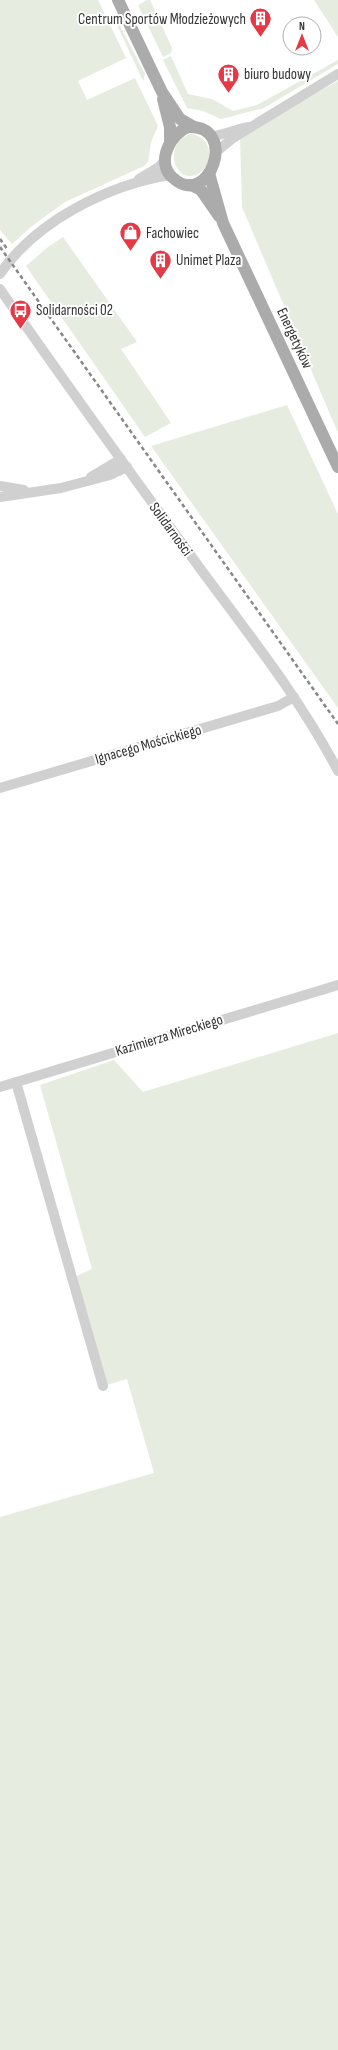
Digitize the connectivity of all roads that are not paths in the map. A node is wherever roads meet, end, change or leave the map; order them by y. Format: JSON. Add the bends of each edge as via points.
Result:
{"nodes":[{"id":1,"x":118,"y":0,"type":"edge"},
{"id":2,"x":338,"y":74,"type":"edge"},
{"id":3,"x":162,"y":92,"type":"junction"},
{"id":4,"x":253,"y":126,"type":"junction"},
{"id":5,"x":194,"y":127,"type":"junction"},
{"id":6,"x":210,"y":136,"type":"junction"},
{"id":7,"x":170,"y":143,"type":"junction"},
{"id":8,"x":216,"y":152,"type":"junction"},
{"id":9,"x":165,"y":160,"type":"junction"},
{"id":10,"x":209,"y":173,"type":"junction"},
{"id":11,"x":170,"y":175,"type":"junction"},
{"id":12,"x":191,"y":185,"type":"junction"},
{"id":13,"x":116,"y":190,"type":"junction"},
{"id":14,"x":223,"y":223,"type":"junction"},
{"id":15,"x":0,"y":274,"type":"edge"},
{"id":16,"x":1,"y":290,"type":"edge"},
{"id":17,"x":124,"y":463,"type":"junction"},
{"id":18,"x":338,"y":467,"type":"edge"},
{"id":19,"x":0,"y":486,"type":"edge"},
{"id":20,"x":0,"y":491,"type":"edge"},
{"id":21,"x":34,"y":492,"type":"junction"},
{"id":22,"x":0,"y":494,"type":"edge"},
{"id":23,"x":0,"y":497,"type":"edge"},
{"id":24,"x":294,"y":697,"type":"junction"},
{"id":25,"x":338,"y":771,"type":"edge"},
{"id":26,"x":0,"y":788,"type":"edge"},
{"id":27,"x":338,"y":985,"type":"edge"},
{"id":28,"x":16,"y":1082,"type":"junction"},
{"id":29,"x":0,"y":1087,"type":"edge"},
{"id":30,"x":103,"y":1386,"type":"dead end"}],
"edges":[{"from":1,"to":3,"type":"main road"},
{"from":2,"to":4,"type":"street"},
{"from":3,"to":5,"type":"main road","via":[[180,119]]},
{"from":3,"to":7,"type":"main road","via":[[170,127]]},
{"from":4,"to":6,"type":"street"},
{"from":4,"to":8,"type":"street"},
{"from":5,"to":6,"type":"main road","via":[[200,128]]},
{"from":5,"to":7,"type":"main road","via":[[183,129]]},
{"from":6,"to":8,"type":"main road"},
{"from":7,"to":9,"type":"main road"},
{"from":8,"to":10,"type":"main road"},
{"from":9,"to":11,"type":"main road"},
{"from":9,"to":13,"type":"street","via":[[151,172]]},
{"from":10,"to":12,"type":"main road","via":[[203,181]]},
{"from":10,"to":14,"type":"main road","name":"Energetyków"},
{"from":11,"to":12,"type":"main road","via":[[179,182]]},
{"from":11,"to":13,"type":"street"},
{"from":12,"to":14,"type":"main road","name":"Energetyków","via":[[201,190]]},
{"from":13,"to":15,"type":"street","via":[[68,212],[43,229],[20,248]]},
{"from":14,"to":18,"type":"main road","name":"Energetyków"},
{"from":16,"to":17,"type":"street","name":"Solidarności"},
{"from":17,"to":21,"type":"street","via":[[110,476]]},
{"from":17,"to":24,"type":"street","name":"Solidarności"},
{"from":19,"to":21,"type":"street"},
{"from":20,"to":22,"type":"street"},
{"from":21,"to":23,"type":"street"},
{"from":24,"to":25,"type":"street","name":"Solidarności","via":[[320,736]]},
{"from":24,"to":26,"type":"street","name":"Ignacego Mościckiego","via":[[278,706]]},
{"from":27,"to":28,"type":"street","name":"Kazimierza Mireckiego"},
{"from":28,"to":29,"type":"street","name":"Kazimierza Mireckiego"},
{"from":28,"to":30,"type":"street"}]}
